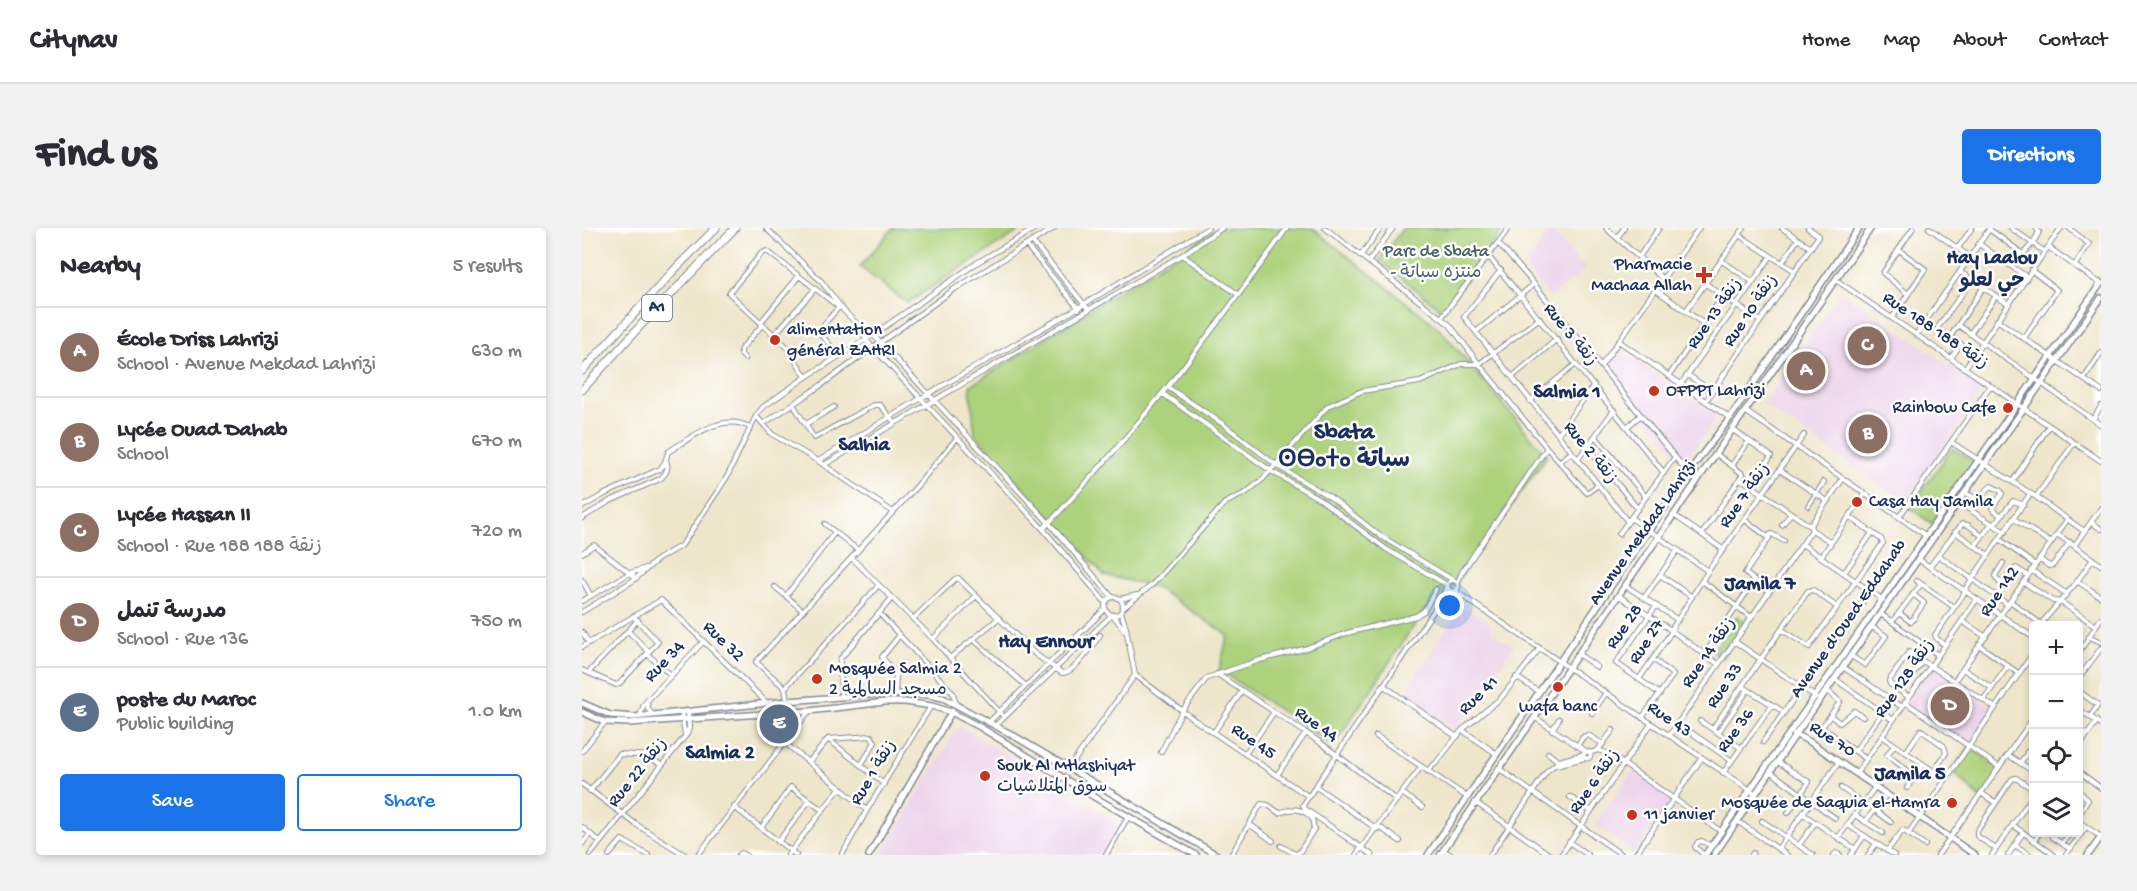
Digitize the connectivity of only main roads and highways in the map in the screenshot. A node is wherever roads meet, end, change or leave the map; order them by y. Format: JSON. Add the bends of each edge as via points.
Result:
{"nodes":[{"id":1,"x":716,"y":228,"type":"edge"},
{"id":2,"x":735,"y":228,"type":"edge"},
{"id":3,"x":1859,"y":228,"type":"edge"},
{"id":4,"x":1871,"y":228,"type":"edge"},
{"id":5,"x":2101,"y":283,"type":"edge"},
{"id":6,"x":2101,"y":298,"type":"edge"},
{"id":7,"x":582,"y":371,"type":"edge"},
{"id":8,"x":582,"y":390,"type":"edge"},
{"id":9,"x":1818,"y":698,"type":"junction"},
{"id":10,"x":582,"y":703,"type":"edge"},
{"id":11,"x":956,"y":704,"type":"junction"},
{"id":12,"x":582,"y":712,"type":"edge"},
{"id":13,"x":951,"y":712,"type":"junction"},
{"id":14,"x":1793,"y":733,"type":"junction"},
{"id":15,"x":2101,"y":837,"type":"edge"},
{"id":16,"x":1442,"y":852,"type":"edge"},
{"id":17,"x":869,"y":855,"type":"edge"},
{"id":18,"x":1196,"y":855,"type":"edge"},
{"id":19,"x":1217,"y":855,"type":"edge"},
{"id":20,"x":1428,"y":855,"type":"edge"},
{"id":21,"x":1705,"y":855,"type":"edge"},
{"id":22,"x":1714,"y":855,"type":"edge"},
{"id":23,"x":1975,"y":855,"type":"edge"},
{"id":24,"x":2088,"y":855,"type":"edge"}],
"edges":[{"from":1,"to":7,"type":"highway","number":"A1"},
{"from":2,"to":8,"type":"highway","number":"A1"},
{"from":3,"to":20,"type":"main road","name":"Avenue Mekdad Lahrizi"},
{"from":4,"to":16,"type":"main road","name":"Avenue Mekdad Lahrizi"},
{"from":5,"to":9,"type":"main road","name":"Avenue d'Oued Eddahab","via":[[1925,535]]},
{"from":6,"to":9,"type":"main road","name":"Avenue d'Oued Eddahab","via":[[1872,627]]},
{"from":9,"to":14,"type":"main road","name":"Avenue d'Oued Eddahab"},
{"from":10,"to":11,"type":"main road","via":[[610,715],[640,717],[895,694],[929,695]]},
{"from":11,"to":13,"type":"main road"},
{"from":11,"to":19,"type":"main road"},
{"from":12,"to":13,"type":"main road","via":[[605,722],[629,723],[885,702],[932,706]]},
{"from":13,"to":17,"type":"main road"},
{"from":13,"to":18,"type":"main road"},
{"from":14,"to":21,"type":"main road","name":"Avenue d'Oued Eddahab"},
{"from":14,"to":22,"type":"main road","name":"Avenue d'Oued Eddahab","via":[[1778,762]]},
{"from":14,"to":23,"type":"main road","name":"Rue 70"},
{"from":15,"to":24,"type":"main road"}]}
